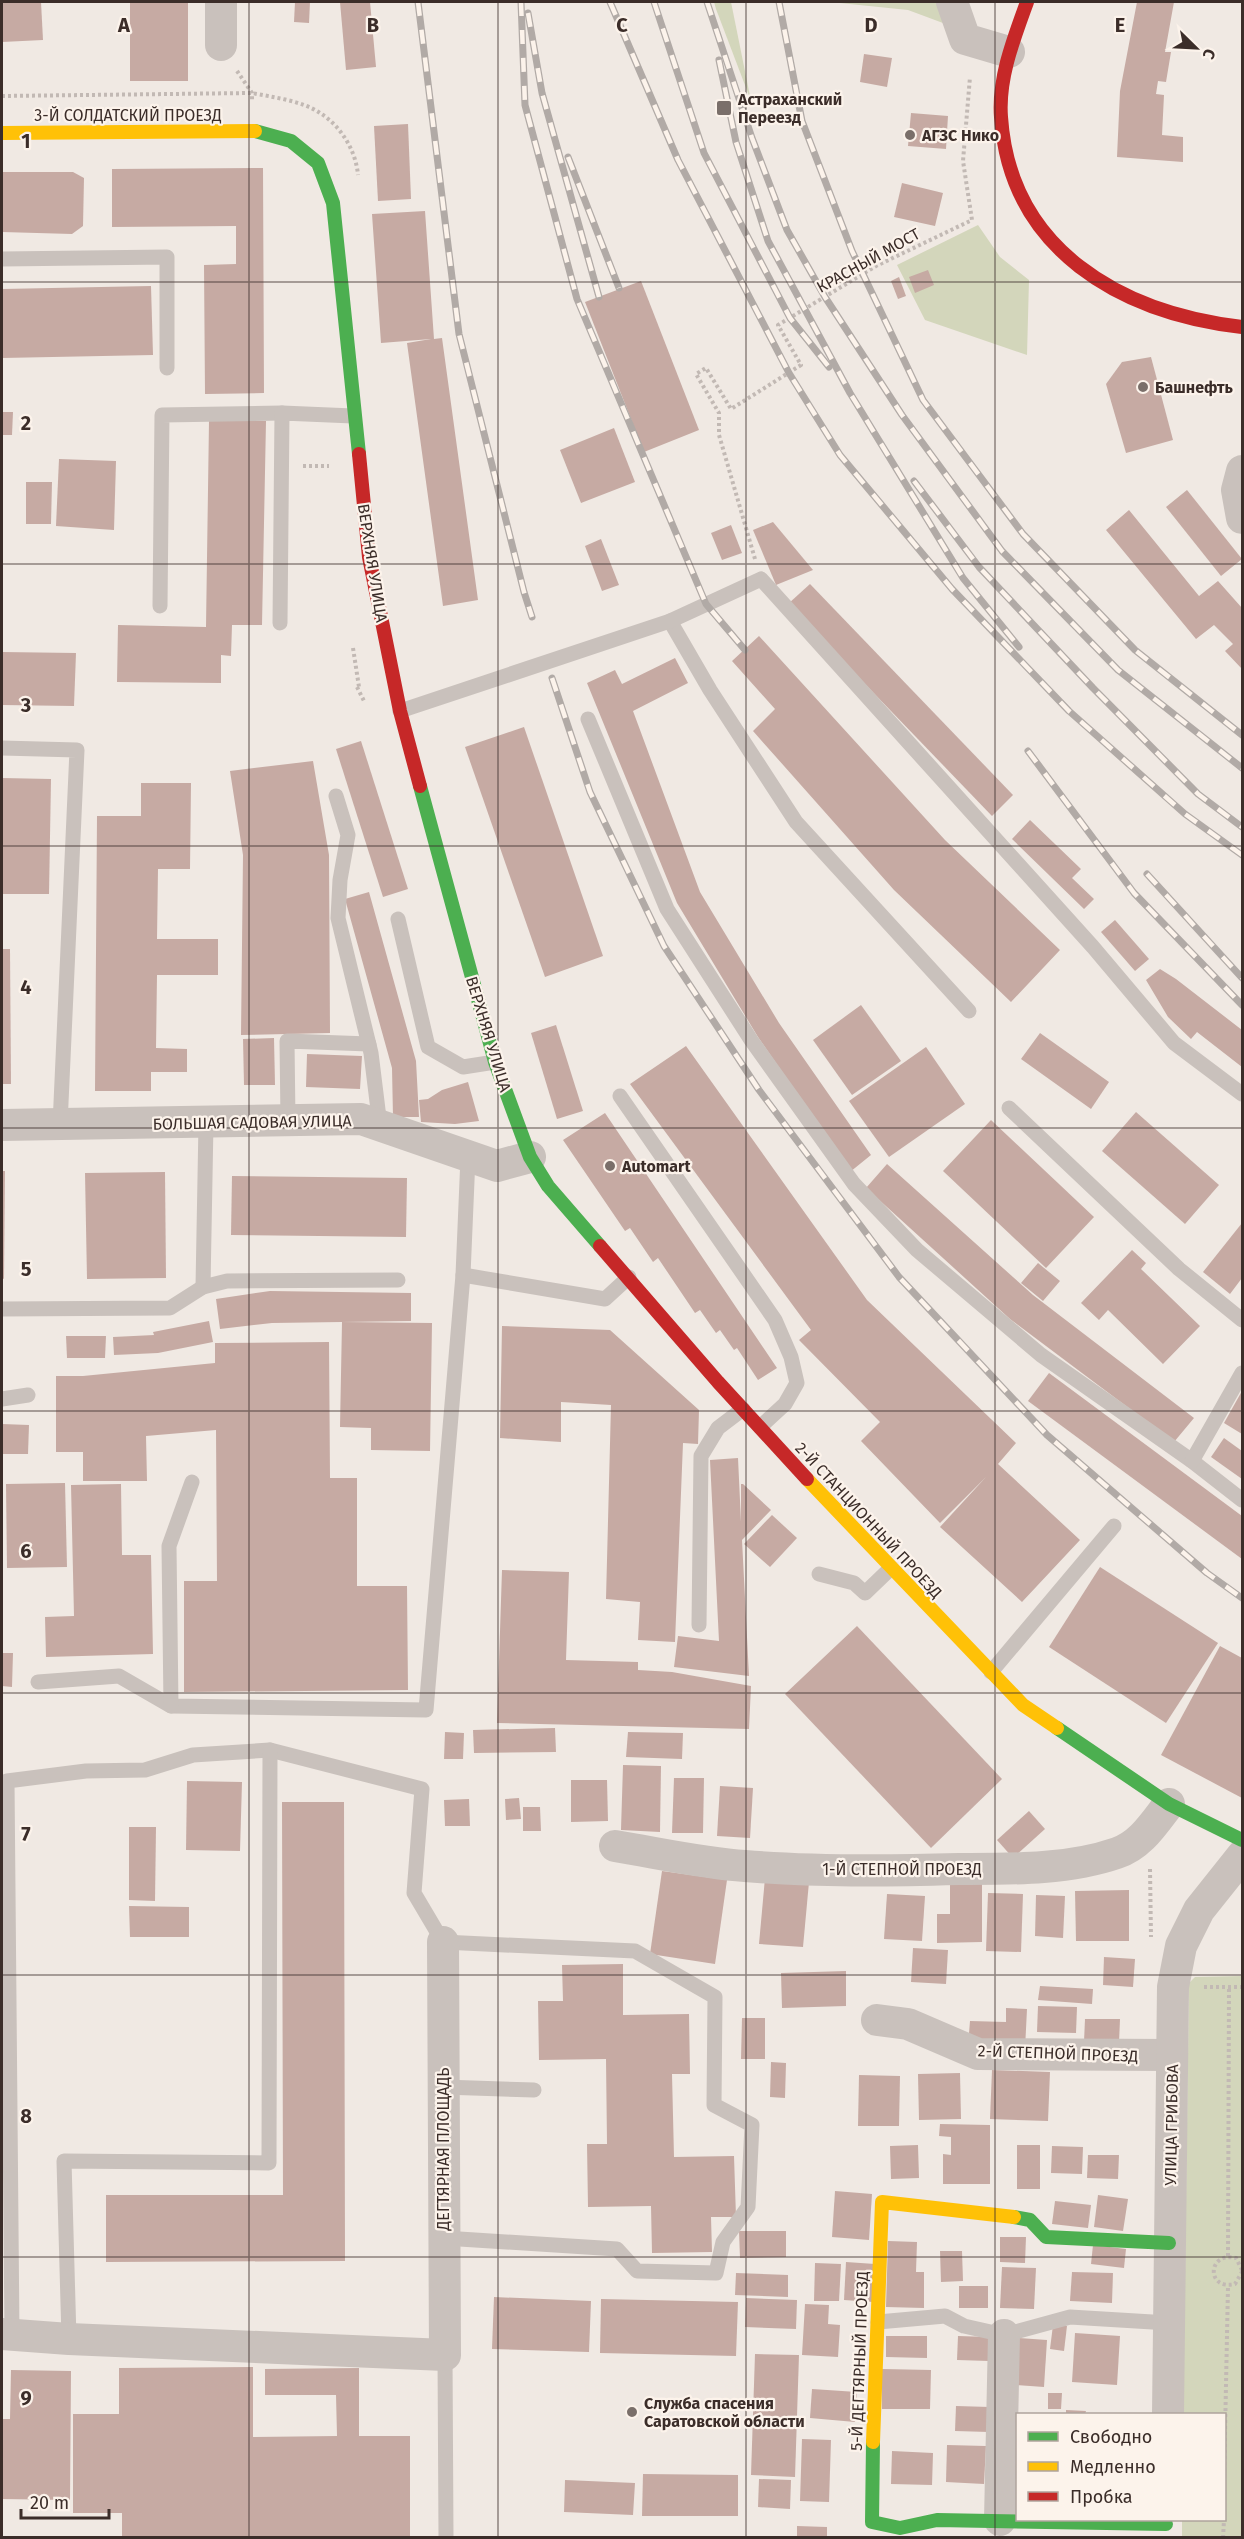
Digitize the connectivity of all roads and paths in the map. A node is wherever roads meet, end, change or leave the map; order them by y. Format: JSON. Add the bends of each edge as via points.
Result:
{"nodes":[{"id":1,"x":221,"y":2,"type":"edge"},
{"id":2,"x":952,"y":2,"type":"edge"},
{"id":3,"x":1027,"y":2,"type":"edge"},
{"id":4,"x":976,"y":42,"type":"junction"},
{"id":5,"x":221,"y":45,"type":"joint"},
{"id":6,"x":1009,"y":52,"type":"junction"},
{"id":7,"x":255,"y":131,"type":"junction"},
{"id":8,"x":2,"y":133,"type":"edge"},
{"id":9,"x":2,"y":259,"type":"edge"},
{"id":10,"x":1242,"y":327,"type":"edge"},
{"id":11,"x":167,"y":368,"type":"dead end"},
{"id":12,"x":282,"y":413,"type":"junction"},
{"id":13,"x":354,"y":416,"type":"junction"},
{"id":14,"x":282,"y":466,"type":"junction"},
{"id":15,"x":335,"y":466,"type":"dead end"},
{"id":16,"x":1242,"y":471,"type":"edge"},
{"id":17,"x":1242,"y":518,"type":"edge"},
{"id":18,"x":757,"y":565,"type":"dead end"},
{"id":19,"x":160,"y":606,"type":"dead end"},
{"id":20,"x":670,"y":621,"type":"junction"},
{"id":21,"x":280,"y":623,"type":"dead end"},
{"id":22,"x":400,"y":711,"type":"junction"},
{"id":23,"x":588,"y":719,"type":"dead end"},
{"id":24,"x":2,"y":748,"type":"edge"},
{"id":25,"x":336,"y":796,"type":"dead end"},
{"id":26,"x":398,"y":919,"type":"dead end"},
{"id":27,"x":969,"y":1011,"type":"dead end"},
{"id":28,"x":369,"y":1044,"type":"junction"},
{"id":29,"x":495,"y":1062,"type":"junction"},
{"id":30,"x":1242,"y":1094,"type":"edge"},
{"id":31,"x":620,"y":1096,"type":"dead end"},
{"id":32,"x":1009,"y":1108,"type":"dead end"},
{"id":33,"x":288,"y":1121,"type":"junction"},
{"id":34,"x":206,"y":1123,"type":"junction"},
{"id":35,"x":2,"y":1125,"type":"edge"},
{"id":36,"x":60,"y":1125,"type":"junction"},
{"id":37,"x":380,"y":1126,"type":"junction"},
{"id":38,"x":468,"y":1157,"type":"junction"},
{"id":39,"x":530,"y":1157,"type":"junction"},
{"id":40,"x":463,"y":1275,"type":"junction"},
{"id":41,"x":629,"y":1277,"type":"junction"},
{"id":42,"x":398,"y":1280,"type":"dead end"},
{"id":43,"x":203,"y":1287,"type":"junction"},
{"id":44,"x":2,"y":1309,"type":"edge"},
{"id":45,"x":1242,"y":1320,"type":"edge"},
{"id":46,"x":1242,"y":1373,"type":"edge"},
{"id":47,"x":28,"y":1395,"type":"dead end"},
{"id":48,"x":2,"y":1399,"type":"edge"},
{"id":49,"x":743,"y":1409,"type":"junction"},
{"id":50,"x":760,"y":1427,"type":"junction"},
{"id":51,"x":1192,"y":1461,"type":"junction"},
{"id":52,"x":192,"y":1482,"type":"dead end"},
{"id":53,"x":1242,"y":1500,"type":"edge"},
{"id":54,"x":1114,"y":1526,"type":"dead end"},
{"id":55,"x":891,"y":1568,"type":"junction"},
{"id":56,"x":819,"y":1574,"type":"dead end"},
{"id":57,"x":699,"y":1625,"type":"dead end"},
{"id":58,"x":991,"y":1672,"type":"junction"},
{"id":59,"x":38,"y":1682,"type":"dead end"},
{"id":60,"x":171,"y":1706,"type":"junction"},
{"id":61,"x":270,"y":1750,"type":"junction"},
{"id":62,"x":1169,"y":1804,"type":"junction"},
{"id":63,"x":1242,"y":1840,"type":"edge"},
{"id":64,"x":615,"y":1846,"type":"dead end"},
{"id":65,"x":1242,"y":1856,"type":"edge"},
{"id":66,"x":443,"y":1942,"type":"junction"},
{"id":67,"x":1173,"y":1987,"type":"junction"},
{"id":68,"x":1229,"y":1987,"type":"junction"},
{"id":69,"x":1242,"y":1987,"type":"edge"},
{"id":70,"x":877,"y":2020,"type":"dead end"},
{"id":71,"x":1172,"y":2055,"type":"junction"},
{"id":72,"x":443,"y":2087,"type":"junction"},
{"id":73,"x":534,"y":2090,"type":"dead end"},
{"id":74,"x":444,"y":2238,"type":"junction"},
{"id":75,"x":1169,"y":2243,"type":"junction"},
{"id":76,"x":1228,"y":2256,"type":"junction"},
{"id":77,"x":1242,"y":2271,"type":"edge"},
{"id":78,"x":1228,"y":2286,"type":"junction"},
{"id":79,"x":878,"y":2322,"type":"junction"},
{"id":80,"x":1169,"y":2323,"type":"junction"},
{"id":81,"x":7,"y":2335,"type":"edge"},
{"id":82,"x":1004,"y":2335,"type":"junction"},
{"id":83,"x":69,"y":2339,"type":"junction"},
{"id":84,"x":445,"y":2355,"type":"junction"},
{"id":85,"x":1168,"y":2413,"type":"edge"},
{"id":86,"x":1225,"y":2413,"type":"edge"},
{"id":87,"x":1000,"y":2520,"type":"junction"},
{"id":88,"x":1016,"y":2521,"type":"edge"},
{"id":89,"x":1024,"y":2521,"type":"edge"},
{"id":90,"x":1224,"y":2521,"type":"edge"},
{"id":91,"x":1166,"y":2527,"type":"edge"},
{"id":92,"x":446,"y":2538,"type":"edge"},
{"id":93,"x":1224,"y":2538,"type":"edge"}],
"edges":[{"from":1,"to":5,"type":"street"},
{"from":2,"to":4,"type":"street","via":[[965,39]]},
{"from":3,"to":6,"type":"main road"},
{"from":4,"to":6,"type":"street"},
{"from":4,"to":18,"type":"path","name":"КРАСНЫЙ МОСТ","via":[[967,94],[963,161],[972,220],[876,266],[778,325],[801,365],[731,409],[706,368],[696,374],[719,413],[718,435]]},
{"from":5,"to":7,"type":"path","via":[[252,93]]},
{"from":6,"to":10,"type":"main road","via":[[1001,117],[1012,176],[1031,214],[1055,247],[1112,289],[1169,313]]},
{"from":7,"to":8,"type":"main road","name":"3-Й СОЛДАТСКИЙ ПРОЕЗД"},
{"from":7,"to":13,"type":"main road","name":"ВЕРХНЯЯ УЛИЦА","via":[[291,141],[318,163],[333,203]]},
{"from":9,"to":11,"type":"lane","via":[[167,257]]},
{"from":12,"to":13,"type":"lane"},
{"from":12,"to":14,"type":"lane"},
{"from":12,"to":19,"type":"lane","via":[[162,415]]},
{"from":13,"to":22,"type":"main road","name":"ВЕРХНЯЯ УЛИЦА","via":[[369,557]]},
{"from":14,"to":15,"type":"path"},
{"from":14,"to":21,"type":"lane"},
{"from":16,"to":17,"type":"street","via":[[1236,490]]},
{"from":20,"to":22,"type":"lane"},
{"from":20,"to":27,"type":"lane","via":[[796,822]]},
{"from":20,"to":30,"type":"lane","via":[[761,579],[1093,947],[1174,1043]]},
{"from":22,"to":29,"type":"main road","name":"ВЕРХНЯЯ УЛИЦА"},
{"from":23,"to":51,"type":"lane","via":[[667,909],[751,1040],[854,1184],[917,1250],[1041,1355]]},
{"from":24,"to":36,"type":"lane","via":[[77,750]]},
{"from":25,"to":28,"type":"lane","via":[[348,835],[338,918]]},
{"from":26,"to":29,"type":"lane","via":[[428,1047],[463,1067]]},
{"from":28,"to":33,"type":"lane","via":[[287,1041]]},
{"from":28,"to":37,"type":"lane"},
{"from":29,"to":39,"type":"main road","name":"ВЕРХНЯЯ УЛИЦА"},
{"from":31,"to":50,"type":"lane","via":[[779,1329],[797,1383],[785,1404]]},
{"from":32,"to":45,"type":"lane","via":[[1179,1269]]},
{"from":33,"to":34,"type":"street","name":"БОЛЬШАЯ САДОВАЯ УЛИЦА"},
{"from":33,"to":37,"type":"street","name":"БОЛЬШАЯ САДОВАЯ УЛИЦА","via":[[361,1119]]},
{"from":34,"to":36,"type":"street","name":"БОЛЬШАЯ САДОВАЯ УЛИЦА"},
{"from":34,"to":43,"type":"lane"},
{"from":35,"to":36,"type":"street","name":"БОЛЬШАЯ САДОВАЯ УЛИЦА"},
{"from":37,"to":38,"type":"street","name":"БОЛЬШАЯ САДОВАЯ УЛИЦА"},
{"from":38,"to":39,"type":"street","name":"БОЛЬШАЯ САДОВАЯ УЛИЦА","via":[[497,1166]]},
{"from":38,"to":40,"type":"lane"},
{"from":39,"to":41,"type":"main road","name":"2-Й СТАНЦИОННЫЙ ПРОЕЗД","via":[[548,1186]]},
{"from":40,"to":41,"type":"lane","via":[[605,1299]]},
{"from":40,"to":60,"type":"lane","via":[[426,1710]]},
{"from":41,"to":49,"type":"main road","name":"2-Й СТАНЦИОННЫЙ ПРОЕЗД"},
{"from":42,"to":43,"type":"lane","via":[[227,1281]]},
{"from":43,"to":44,"type":"lane","via":[[170,1308]]},
{"from":46,"to":51,"type":"lane"},
{"from":47,"to":48,"type":"lane"},
{"from":49,"to":50,"type":"main road","name":"2-Й СТАНЦИОННЫЙ ПРОЕЗД"},
{"from":49,"to":57,"type":"lane","via":[[718,1428],[701,1456]]},
{"from":50,"to":55,"type":"main road","name":"2-Й СТАНЦИОННЫЙ ПРОЕЗД"},
{"from":51,"to":53,"type":"lane"},
{"from":52,"to":60,"type":"lane","via":[[169,1546]]},
{"from":54,"to":58,"type":"lane"},
{"from":55,"to":56,"type":"lane","via":[[865,1593],[854,1583]]},
{"from":55,"to":58,"type":"main road","name":"2-Й СТАНЦИОННЫЙ ПРОЕЗД"},
{"from":58,"to":62,"type":"main road","name":"2-Й СТАНЦИОННЫЙ ПРОЕЗД","via":[[1023,1705]]},
{"from":59,"to":60,"type":"lane","via":[[119,1677]]},
{"from":61,"to":66,"type":"lane","via":[[422,1789],[414,1893]]},
{"from":61,"to":81,"type":"lane","via":[[193,1755],[145,1770],[86,1771],[7,1781]]},
{"from":61,"to":83,"type":"lane","via":[[269,2163],[64,2161]]},
{"from":62,"to":63,"type":"main road","name":"2-Й СТАНЦИОННЫЙ ПРОЕЗД"},
{"from":62,"to":64,"type":"street","name":"1-Й СТЕПНОЙ ПРОЕЗД","via":[[1141,1839],[1118,1853],[1057,1865],[885,1871],[786,1869]]},
{"from":65,"to":67,"type":"street","name":"УЛИЦА ГРИБОВА","via":[[1198,1910],[1181,1946]]},
{"from":66,"to":72,"type":"street","name":"ДЕГТЯРНАЯ ПЛОЩАДЬ"},
{"from":66,"to":74,"type":"lane","via":[[635,1951],[715,1997],[714,2105],[752,2125],[748,2207],[723,2242],[716,2273],[637,2271],[616,2249]]},
{"from":67,"to":68,"type":"path"},
{"from":67,"to":71,"type":"street","name":"УЛИЦА ГРИБОВА"},
{"from":68,"to":69,"type":"path"},
{"from":68,"to":76,"type":"path"},
{"from":70,"to":71,"type":"street","name":"2-Й СТЕПНОЙ ПРОЕЗД","via":[[908,2024],[978,2054]]},
{"from":71,"to":75,"type":"street","name":"УЛИЦА ГРИБОВА"},
{"from":72,"to":73,"type":"lane"},
{"from":72,"to":74,"type":"street","name":"ДЕГТЯРНАЯ ПЛОЩАДЬ"},
{"from":74,"to":84,"type":"street","name":"ДЕГТЯРНАЯ ПЛОЩАДЬ"},
{"from":75,"to":79,"type":"main road","name":"5-Й ДЕГТЯРНЫЙ ПРОЕЗД","via":[[1046,2237],[1030,2220],[882,2202]]},
{"from":75,"to":80,"type":"street","name":"УЛИЦА ГРИБОВА"},
{"from":76,"to":77,"type":"path","via":[[1236,2258]]},
{"from":76,"to":78,"type":"path","via":[[1215,2264],[1213,2271],[1215,2278]]},
{"from":77,"to":78,"type":"path","via":[[1235,2284]]},
{"from":78,"to":86,"type":"path"},
{"from":79,"to":82,"type":"lane","via":[[945,2316],[964,2326]]},
{"from":79,"to":87,"type":"main road","name":"5-Й ДЕГТЯРНЫЙ ПРОЕЗД","via":[[872,2522],[900,2528],[937,2520]]},
{"from":80,"to":82,"type":"lane","via":[[1070,2317]]},
{"from":80,"to":85,"type":"street","name":"УЛИЦА ГРИБОВА"},
{"from":81,"to":83,"type":"street"},
{"from":82,"to":87,"type":"street"},
{"from":83,"to":84,"type":"street"},
{"from":84,"to":92,"type":"lane"},
{"from":87,"to":88,"type":"main road"},
{"from":89,"to":91,"type":"main road"},
{"from":90,"to":93,"type":"path"}]}
